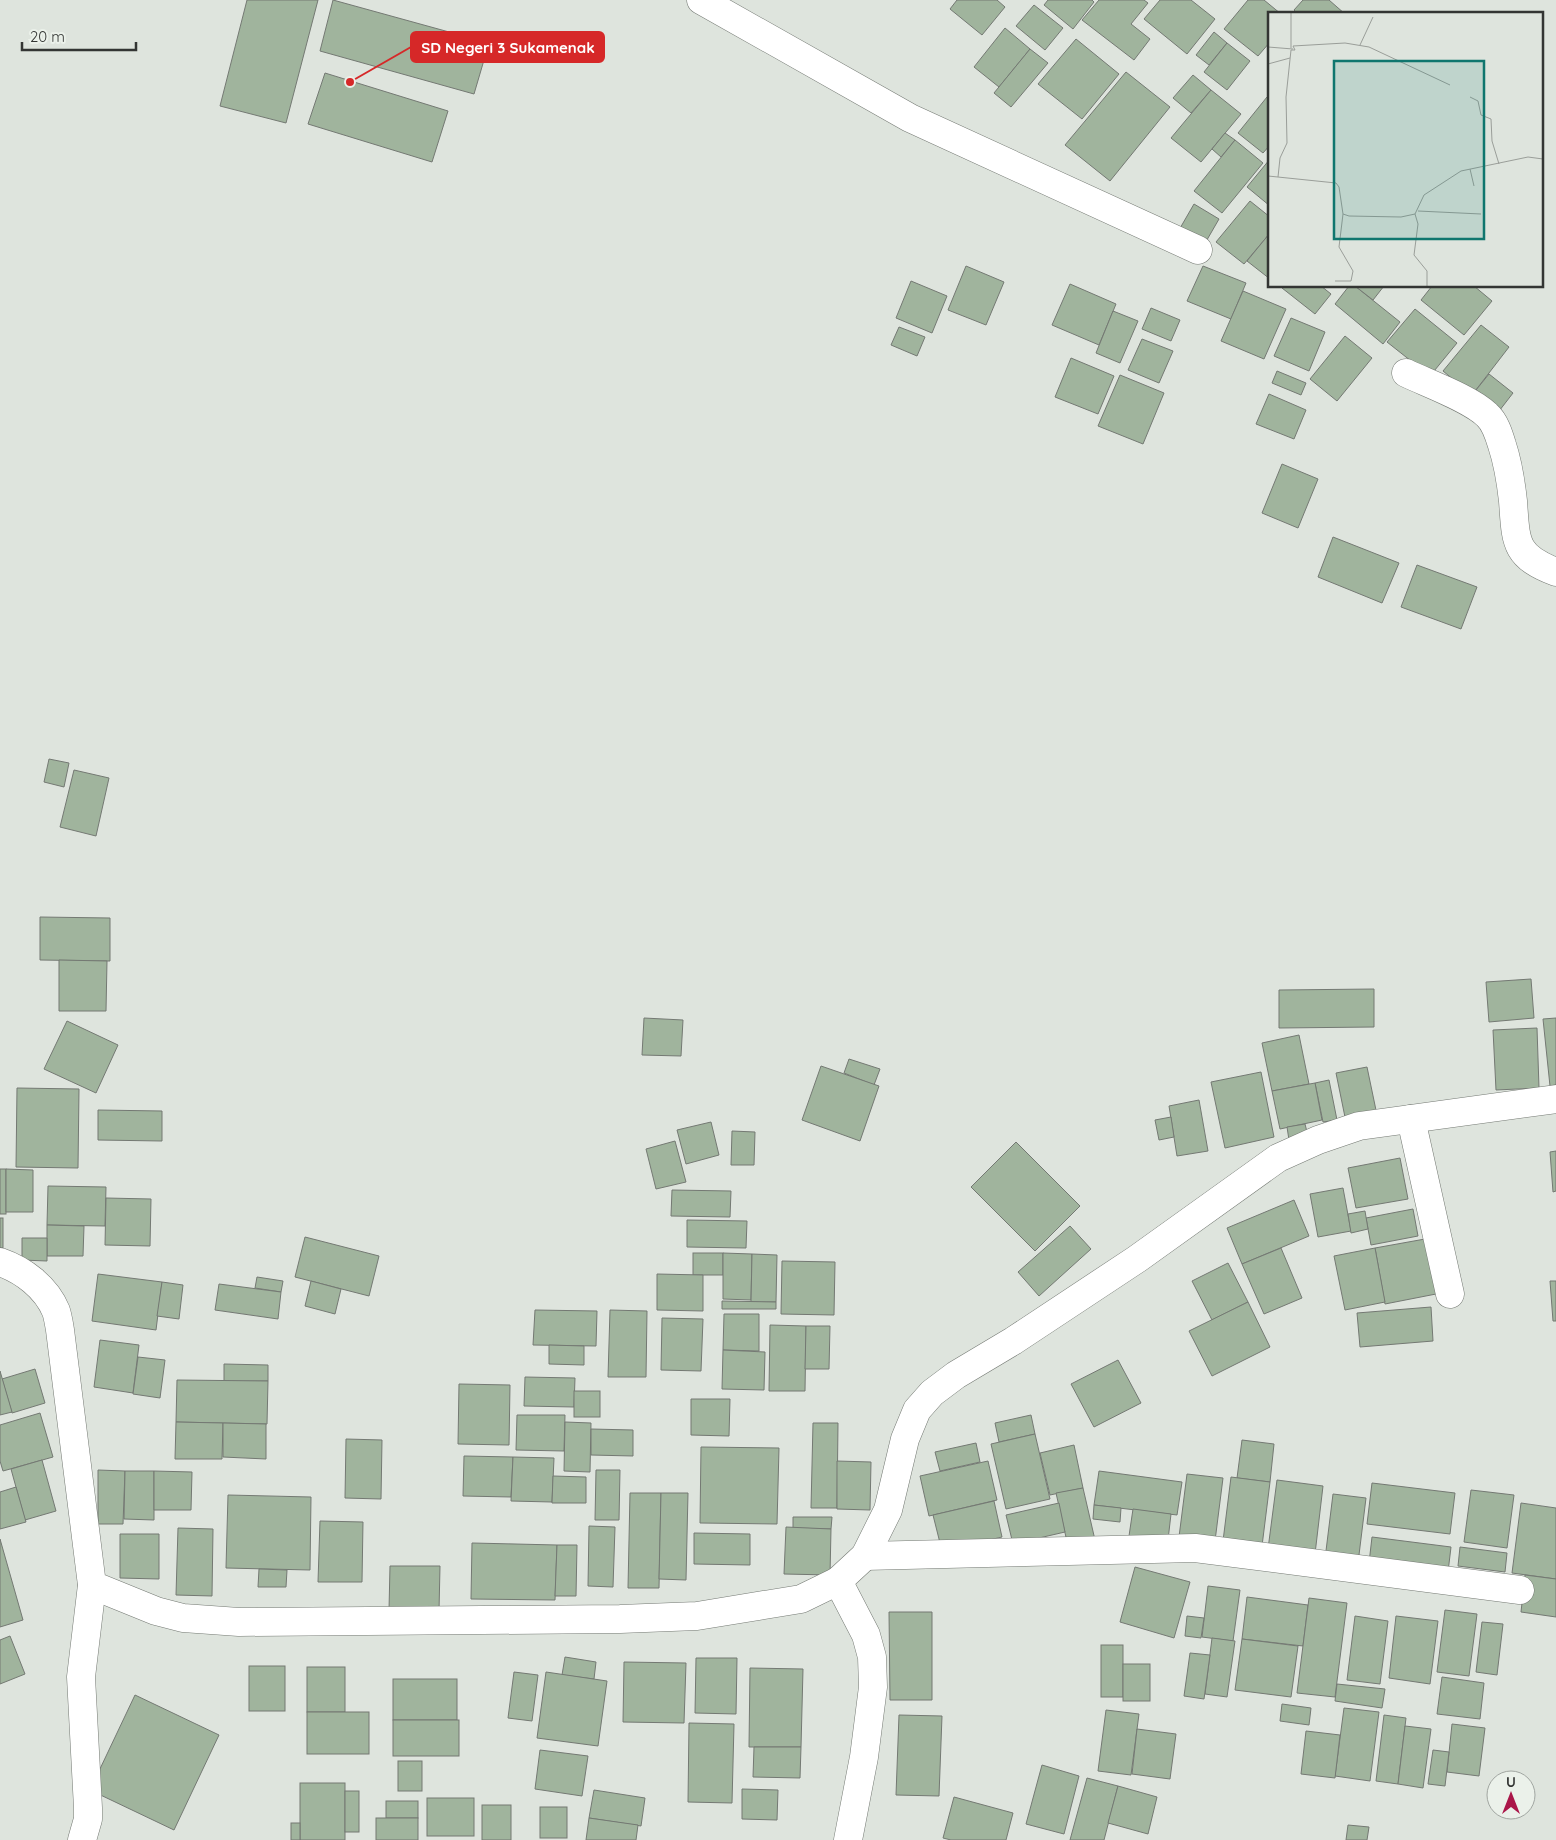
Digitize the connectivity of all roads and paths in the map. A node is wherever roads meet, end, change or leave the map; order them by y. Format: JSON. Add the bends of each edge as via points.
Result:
{"nodes":[{"id":1,"x":701,"y":0,"type":"edge"},
{"id":2,"x":1198,"y":250,"type":"dead end"},
{"id":3,"x":1406,"y":373,"type":"dead end"},
{"id":4,"x":1556,"y":572,"type":"edge"},
{"id":5,"x":1556,"y":1099,"type":"edge"},
{"id":6,"x":1411,"y":1119,"type":"junction"},
{"id":7,"x":0,"y":1262,"type":"edge"},
{"id":8,"x":1450,"y":1294,"type":"dead end"},
{"id":9,"x":865,"y":1556,"type":"junction"},
{"id":10,"x":838,"y":1581,"type":"junction"},
{"id":11,"x":92,"y":1585,"type":"junction"},
{"id":12,"x":1520,"y":1590,"type":"dead end"},
{"id":13,"x":82,"y":1840,"type":"edge"},
{"id":14,"x":848,"y":1840,"type":"edge"}],
"edges":[{"from":1,"to":2,"type":"street","via":[[910,118]]},
{"from":3,"to":4,"type":"street","via":[[1474,405],[1488,416],[1498,432],[1505,454],[1518,543],[1526,555]]},
{"from":5,"to":6,"type":"street"},
{"from":6,"to":8,"type":"street"},
{"from":6,"to":9,"type":"street","via":[[1358,1126],[1278,1158],[1137,1259],[932,1393],[917,1410],[904,1439],[888,1510]]},
{"from":7,"to":11,"type":"street","via":[[17,1268],[33,1280],[56,1311]]},
{"from":9,"to":10,"type":"street"},
{"from":9,"to":12,"type":"street","via":[[1195,1548]]},
{"from":10,"to":11,"type":"street","via":[[801,1599],[697,1616],[239,1622],[183,1618]]},
{"from":10,"to":14,"type":"street","via":[[866,1635],[872,1656],[873,1680],[864,1757]]},
{"from":11,"to":13,"type":"street","via":[[81,1677],[88,1808]]}]}
